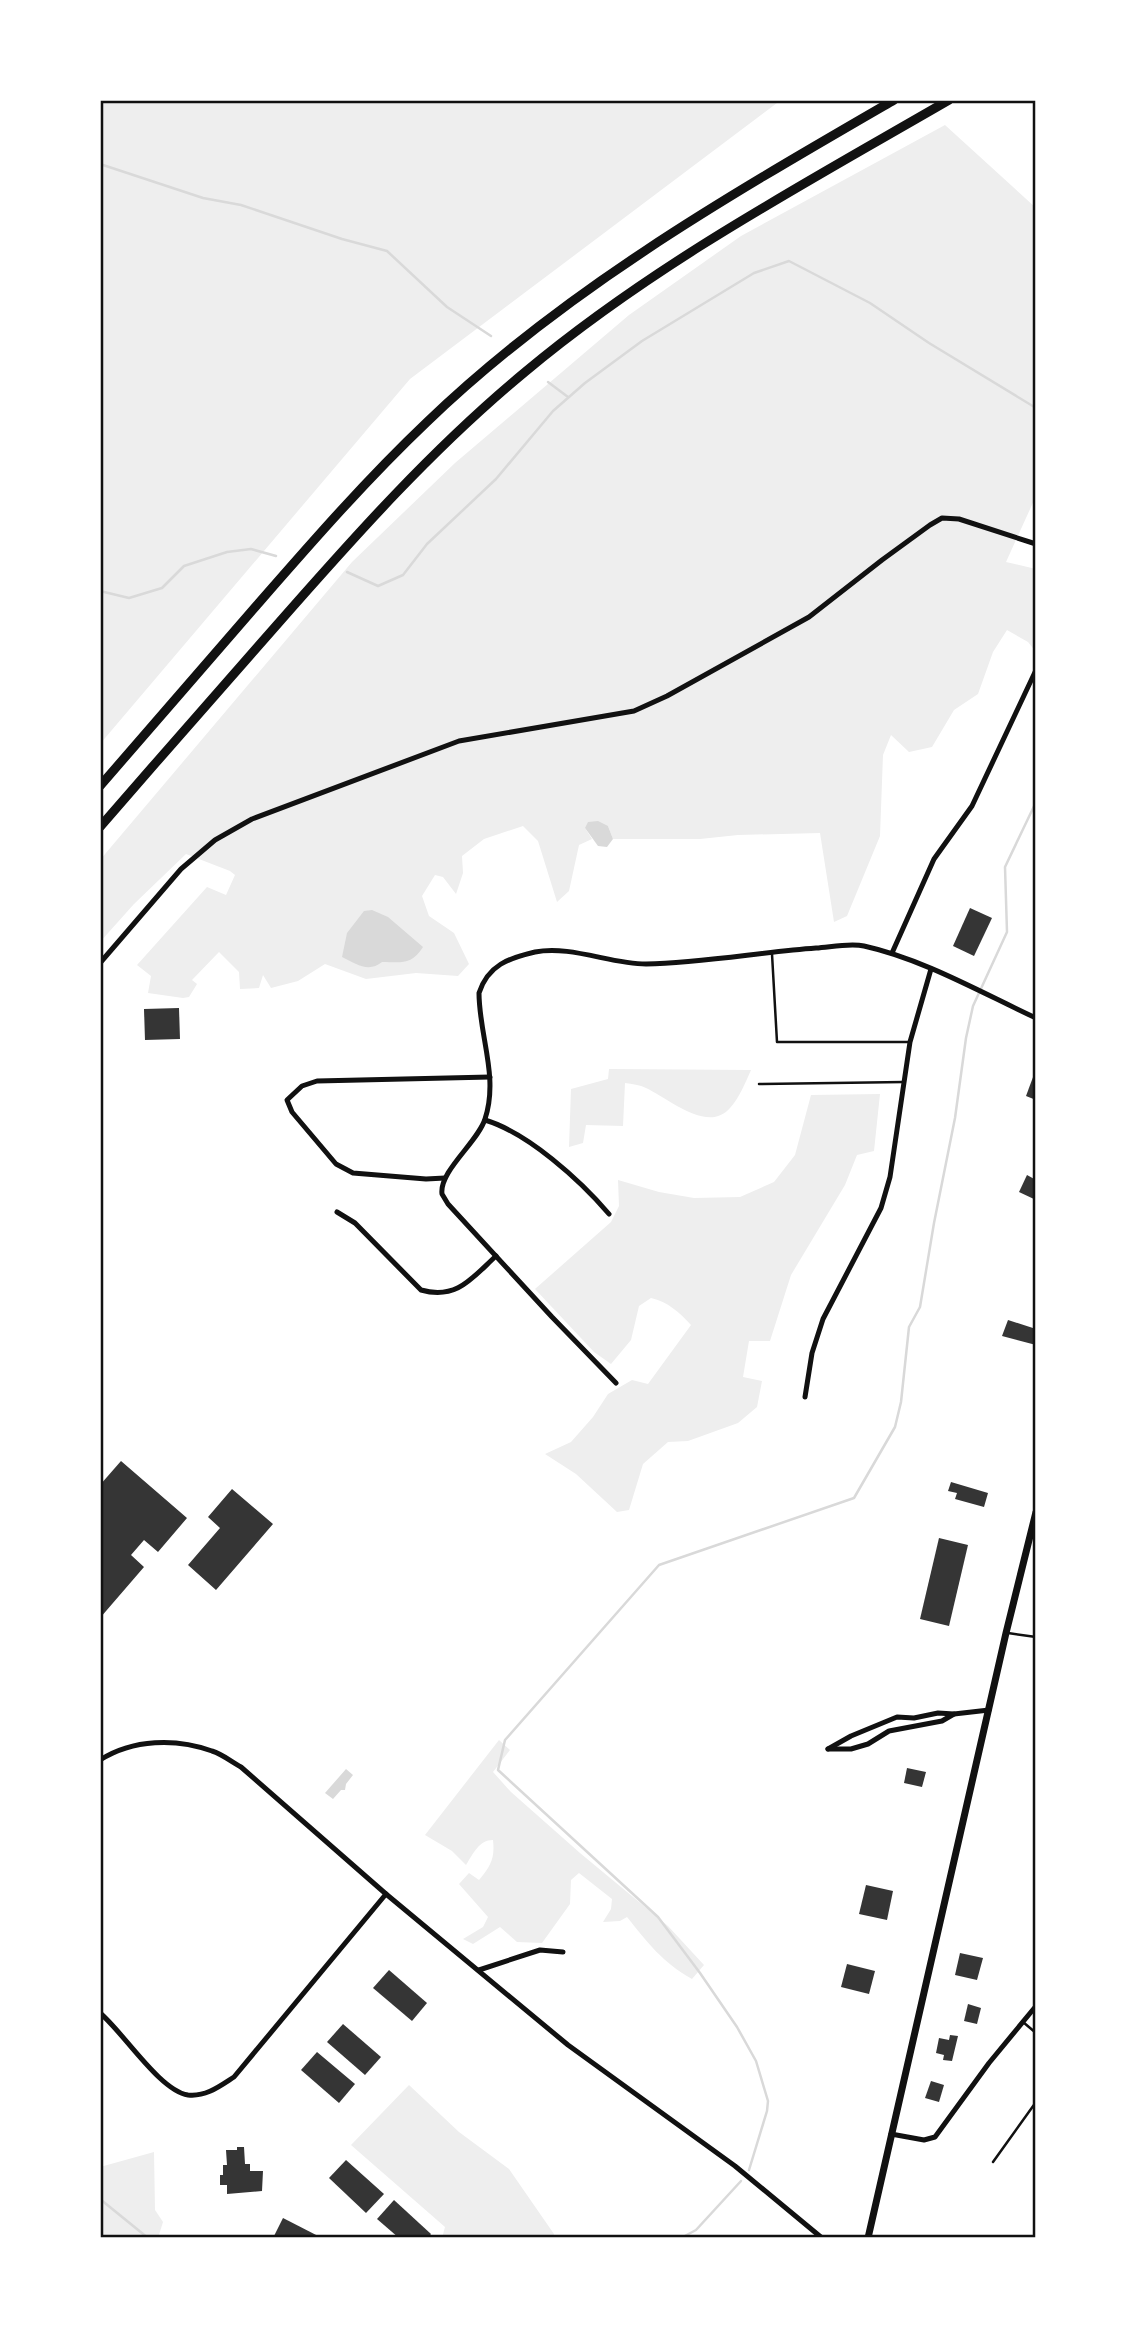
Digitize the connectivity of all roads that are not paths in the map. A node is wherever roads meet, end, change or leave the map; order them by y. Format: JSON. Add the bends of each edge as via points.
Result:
{"nodes":[{"id":1,"x":894,"y":100,"type":"edge"},
{"id":2,"x":949,"y":100,"type":"edge"},
{"id":3,"x":1036,"y":544,"type":"edge"},
{"id":4,"x":1036,"y":670,"type":"edge"},
{"id":5,"x":100,"y":786,"type":"edge"},
{"id":6,"x":100,"y":827,"type":"edge"},
{"id":7,"x":772,"y":951,"type":"junction"},
{"id":8,"x":892,"y":953,"type":"junction"},
{"id":9,"x":100,"y":963,"type":"edge"},
{"id":10,"x":931,"y":969,"type":"junction"},
{"id":11,"x":1036,"y":1018,"type":"edge"},
{"id":12,"x":910,"y":1042,"type":"junction"},
{"id":13,"x":490,"y":1077,"type":"junction"},
{"id":14,"x":904,"y":1082,"type":"junction"},
{"id":15,"x":759,"y":1084,"type":"dead end"},
{"id":16,"x":485,"y":1121,"type":"junction"},
{"id":17,"x":445,"y":1178,"type":"junction"},
{"id":18,"x":337,"y":1212,"type":"dead end"},
{"id":19,"x":609,"y":1214,"type":"dead end"},
{"id":20,"x":496,"y":1256,"type":"junction"},
{"id":21,"x":616,"y":1383,"type":"dead end"},
{"id":22,"x":805,"y":1396,"type":"dead end"},
{"id":23,"x":1036,"y":1512,"type":"edge"},
{"id":24,"x":1006,"y":1633,"type":"junction"},
{"id":25,"x":1036,"y":1637,"type":"edge"},
{"id":26,"x":989,"y":1710,"type":"junction"},
{"id":27,"x":954,"y":1714,"type":"junction"},
{"id":28,"x":100,"y":1760,"type":"edge"},
{"id":29,"x":386,"y":1894,"type":"junction"},
{"id":30,"x":563,"y":1952,"type":"dead end"},
{"id":31,"x":479,"y":1970,"type":"junction"},
{"id":32,"x":1036,"y":2006,"type":"edge"},
{"id":33,"x":100,"y":2013,"type":"edge"},
{"id":34,"x":1023,"y":2022,"type":"junction"},
{"id":35,"x":1036,"y":2033,"type":"edge"},
{"id":36,"x":1036,"y":2102,"type":"edge"},
{"id":37,"x":891,"y":2134,"type":"junction"},
{"id":38,"x":993,"y":2162,"type":"dead end"},
{"id":39,"x":822,"y":2238,"type":"edge"},
{"id":40,"x":867,"y":2238,"type":"edge"}],
"edges":[{"from":1,"to":5,"type":"highway","via":[[678,228],[596,282],[506,352],[346,502]]},
{"from":2,"to":6,"type":"highway","via":[[692,251],[526,371],[448,439],[368,521]]},
{"from":3,"to":9,"type":"street","via":[[960,519],[942,519],[809,617],[634,711],[459,741],[252,819],[215,840],[181,869]]},
{"from":4,"to":8,"type":"street","via":[[972,806],[934,859]]},
{"from":7,"to":8,"type":"street","via":[[860,945]]},
{"from":7,"to":12,"type":"lane","via":[[777,1042]]},
{"from":7,"to":13,"type":"street","via":[[644,964],[540,951],[512,958],[490,972],[479,993]]},
{"from":8,"to":10,"type":"street"},
{"from":10,"to":11,"type":"street"},
{"from":10,"to":12,"type":"street"},
{"from":12,"to":14,"type":"street"},
{"from":13,"to":16,"type":"street"},
{"from":13,"to":17,"type":"street","via":[[317,1081],[302,1086],[287,1100],[336,1164],[353,1173]]},
{"from":14,"to":15,"type":"lane"},
{"from":14,"to":22,"type":"street","via":[[881,1208],[823,1319]]},
{"from":16,"to":17,"type":"street"},
{"from":16,"to":19,"type":"street","via":[[499,1125],[562,1167]]},
{"from":17,"to":20,"type":"street","via":[[443,1198]]},
{"from":18,"to":20,"type":"street","via":[[355,1223],[421,1290],[448,1292],[462,1287]]},
{"from":20,"to":21,"type":"street"},
{"from":23,"to":24,"type":"main road"},
{"from":24,"to":25,"type":"lane"},
{"from":24,"to":26,"type":"main road"},
{"from":26,"to":27,"type":"street"},
{"from":26,"to":37,"type":"main road"},
{"from":27,"to":27,"type":"street","via":[[897,1717],[828,1749],[851,1749],[889,1731],[942,1721]]},
{"from":28,"to":29,"type":"street","via":[[132,1746],[162,1742],[215,1752],[241,1767]]},
{"from":29,"to":31,"type":"street"},
{"from":29,"to":33,"type":"street","via":[[234,2077],[216,2089],[187,2095],[165,2083]]},
{"from":30,"to":31,"type":"street","via":[[540,1950]]},
{"from":31,"to":39,"type":"street","via":[[568,2045],[735,2166]]},
{"from":32,"to":34,"type":"street"},
{"from":34,"to":35,"type":"lane"},
{"from":34,"to":37,"type":"street","via":[[935,2137],[924,2140]]},
{"from":36,"to":38,"type":"lane"},
{"from":37,"to":40,"type":"main road"}]}
